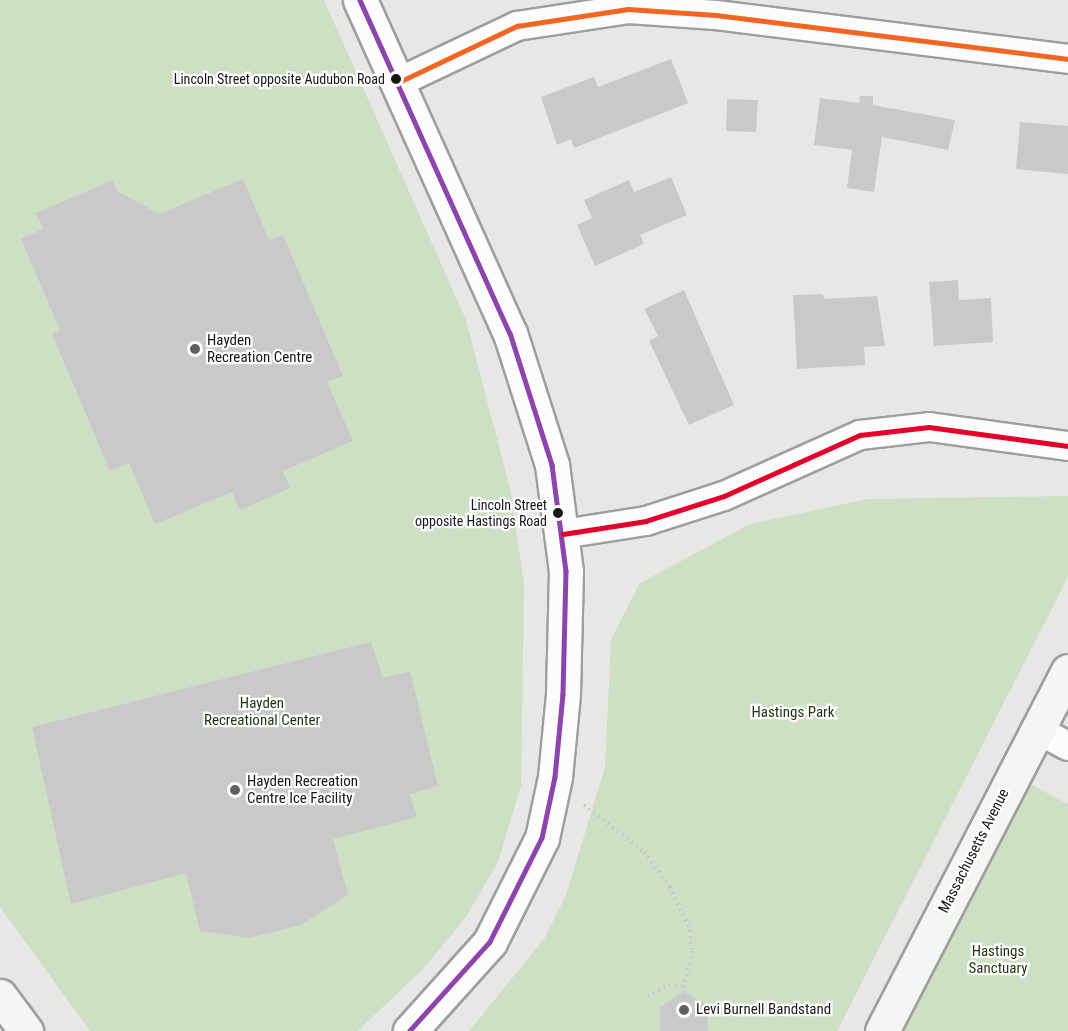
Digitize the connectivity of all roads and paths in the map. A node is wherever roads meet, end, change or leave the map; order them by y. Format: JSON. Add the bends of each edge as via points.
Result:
{"nodes":[{"id":1,"x":360,"y":0,"type":"edge"},
{"id":2,"x":1068,"y":59,"type":"edge"},
{"id":3,"x":399,"y":82,"type":"junction"},
{"id":4,"x":1068,"y":446,"type":"edge"},
{"id":5,"x":563,"y":534,"type":"junction"},
{"id":6,"x":1068,"y":671,"type":"edge"},
{"id":7,"x":1036,"y":729,"type":"junction"},
{"id":8,"x":1068,"y":746,"type":"edge"},
{"id":9,"x":584,"y":805,"type":"dead end"},
{"id":10,"x":0,"y":996,"type":"edge"},
{"id":11,"x":648,"y":996,"type":"dead end"},
{"id":12,"x":26,"y":1031,"type":"edge"},
{"id":13,"x":410,"y":1031,"type":"edge"},
{"id":14,"x":882,"y":1031,"type":"edge"}],
"edges":[{"from":1,"to":3,"type":"street"},
{"from":2,"to":3,"type":"street","via":[[716,15],[628,9],[517,26]]},
{"from":3,"to":5,"type":"street","via":[[510,333],[552,465]]},
{"from":4,"to":5,"type":"street","via":[[929,427],[860,435],[724,496],[646,521]]},
{"from":5,"to":13,"type":"street","via":[[563,694],[555,777],[542,838],[490,942]]},
{"from":6,"to":7,"type":"main road","name":"Massachusetts Avenue"},
{"from":7,"to":8,"type":"street"},
{"from":7,"to":14,"type":"main road","name":"Massachusetts Avenue"},
{"from":9,"to":11,"type":"path","via":[[644,852],[670,887],[690,930],[683,989],[669,985]]},
{"from":10,"to":12,"type":"main road"}]}
